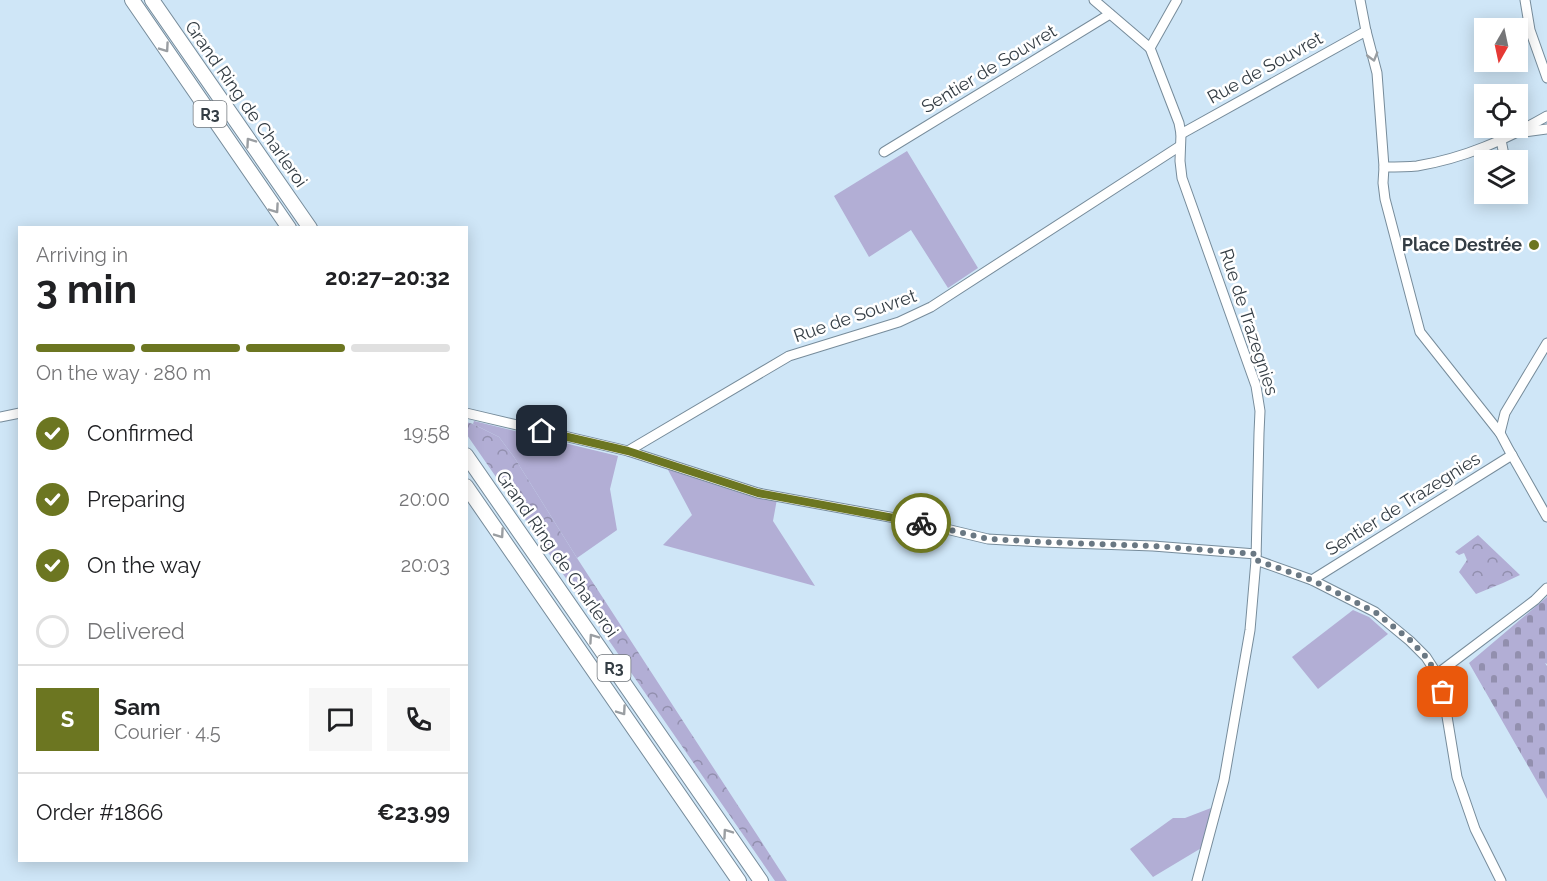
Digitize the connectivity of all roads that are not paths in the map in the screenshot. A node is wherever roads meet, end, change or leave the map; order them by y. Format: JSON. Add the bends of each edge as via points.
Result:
{"nodes":[{"id":1,"x":132,"y":0,"type":"edge"},
{"id":2,"x":152,"y":0,"type":"edge"},
{"id":3,"x":1094,"y":0,"type":"edge"},
{"id":4,"x":1177,"y":0,"type":"edge"},
{"id":5,"x":1360,"y":0,"type":"edge"},
{"id":6,"x":1525,"y":0,"type":"edge"},
{"id":7,"x":1110,"y":14,"type":"junction"},
{"id":8,"x":1366,"y":31,"type":"junction"},
{"id":9,"x":1150,"y":48,"type":"junction"},
{"id":10,"x":1547,"y":78,"type":"edge"},
{"id":11,"x":1547,"y":116,"type":"edge"},
{"id":12,"x":1528,"y":127,"type":"edge"},
{"id":13,"x":1547,"y":129,"type":"edge"},
{"id":14,"x":1528,"y":131,"type":"edge"},
{"id":15,"x":1181,"y":134,"type":"junction"},
{"id":16,"x":1506,"y":138,"type":"edge"},
{"id":17,"x":1501,"y":140,"type":"junction"},
{"id":18,"x":1180,"y":146,"type":"junction"},
{"id":19,"x":1503,"y":150,"type":"edge"},
{"id":20,"x":884,"y":153,"type":"dead end"},
{"id":21,"x":1384,"y":167,"type":"junction"},
{"id":22,"x":288,"y":226,"type":"edge"},
{"id":23,"x":309,"y":226,"type":"edge"},
{"id":24,"x":1547,"y":343,"type":"edge"},
{"id":25,"x":18,"y":413,"type":"edge"},
{"id":26,"x":468,"y":413,"type":"edge"},
{"id":27,"x":0,"y":417,"type":"edge"},
{"id":28,"x":1500,"y":433,"type":"junction"},
{"id":29,"x":628,"y":451,"type":"junction"},
{"id":30,"x":1512,"y":455,"type":"junction"},
{"id":31,"x":468,"y":458,"type":"edge"},
{"id":32,"x":468,"y":489,"type":"edge"},
{"id":33,"x":1547,"y":517,"type":"edge"},
{"id":34,"x":1256,"y":557,"type":"junction"},
{"id":35,"x":1312,"y":580,"type":"junction"},
{"id":36,"x":1547,"y":588,"type":"edge"},
{"id":37,"x":1437,"y":674,"type":"junction"},
{"id":38,"x":739,"y":881,"type":"edge"},
{"id":39,"x":760,"y":881,"type":"edge"},
{"id":40,"x":1197,"y":881,"type":"edge"},
{"id":41,"x":1501,"y":881,"type":"edge"}],
"edges":[{"from":1,"to":22,"type":"highway","name":"Grand Ring de Charleroi","number":"R3","one_way":true},
{"from":23,"to":2,"type":"highway","name":"Grand Ring de Charleroi","number":"R3","one_way":true},
{"from":3,"to":7,"type":"street"},
{"from":4,"to":9,"type":"street"},
{"from":5,"to":8,"type":"street"},
{"from":6,"to":10,"type":"street","via":[[1530,30]]},
{"from":7,"to":9,"type":"street"},
{"from":7,"to":20,"type":"street","name":"Sentier de Souvret"},
{"from":8,"to":15,"type":"street","name":"Rue de Souvret"},
{"from":8,"to":21,"type":"street","one_way":true,"via":[[1377,73]]},
{"from":9,"to":15,"type":"street","name":"Rue de Trazegnies"},
{"from":11,"to":12,"type":"street"},
{"from":13,"to":14,"type":"street"},
{"from":15,"to":18,"type":"street","name":"Rue de Trazegnies"},
{"from":16,"to":17,"type":"street"},
{"from":17,"to":19,"type":"street"},
{"from":17,"to":21,"type":"street","via":[[1449,159]]},
{"from":18,"to":29,"type":"street","name":"Rue de Souvret","via":[[931,307],[889,325],[789,356]]},
{"from":18,"to":34,"type":"street","name":"Rue de Trazegnies","via":[[1182,178],[1256,386],[1260,411]]},
{"from":21,"to":28,"type":"street","via":[[1385,199],[1420,332]]},
{"from":24,"to":28,"type":"street","via":[[1505,413]]},
{"from":25,"to":27,"type":"street"},
{"from":26,"to":29,"type":"street"},
{"from":28,"to":30,"type":"street"},
{"from":29,"to":34,"type":"street","via":[[758,493],[988,539],[1154,546]]},
{"from":30,"to":33,"type":"street"},
{"from":30,"to":35,"type":"street","name":"Sentier de Trazegnies"},
{"from":39,"to":31,"type":"highway","name":"Grand Ring de Charleroi","number":"R3","one_way":true},
{"from":32,"to":38,"type":"highway","name":"Grand Ring de Charleroi","number":"R3","one_way":true},
{"from":34,"to":35,"type":"street"},
{"from":34,"to":40,"type":"street","name":"Rue de Trazegnies","via":[[1250,630],[1224,780]]},
{"from":35,"to":37,"type":"street","via":[[1375,612],[1410,640]]},
{"from":36,"to":37,"type":"street"},
{"from":37,"to":41,"type":"street","via":[[1456,777],[1475,829]]}]}
